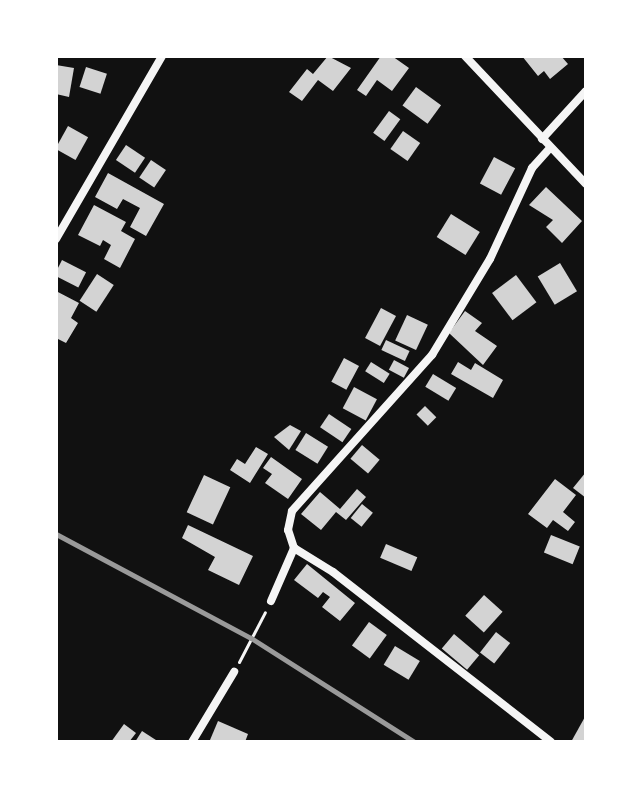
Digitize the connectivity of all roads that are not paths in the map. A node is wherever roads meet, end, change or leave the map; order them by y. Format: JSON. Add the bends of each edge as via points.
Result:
{"nodes":[{"id":1,"x":162,"y":56,"type":"edge"},
{"id":2,"x":465,"y":56,"type":"edge"},
{"id":3,"x":586,"y":91,"type":"edge"},
{"id":4,"x":542,"y":139,"type":"junction"},
{"id":5,"x":550,"y":148,"type":"junction"},
{"id":6,"x":586,"y":184,"type":"edge"},
{"id":7,"x":56,"y":239,"type":"edge"},
{"id":8,"x":294,"y":548,"type":"junction"},
{"id":9,"x":271,"y":601,"type":"road end"},
{"id":10,"x":234,"y":672,"type":"road end"},
{"id":11,"x":192,"y":742,"type":"edge"},
{"id":12,"x":551,"y":742,"type":"edge"}],
"edges":[{"from":1,"to":7,"type":"street"},
{"from":2,"to":4,"type":"street"},
{"from":3,"to":4,"type":"street"},
{"from":4,"to":5,"type":"street"},
{"from":5,"to":6,"type":"street"},
{"from":5,"to":8,"type":"street","via":[[532,168],[490,259],[432,355],[292,511],[288,530]]},
{"from":8,"to":9,"type":"street"},
{"from":8,"to":12,"type":"street","via":[[333,572]]},
{"from":10,"to":11,"type":"street"}]}
